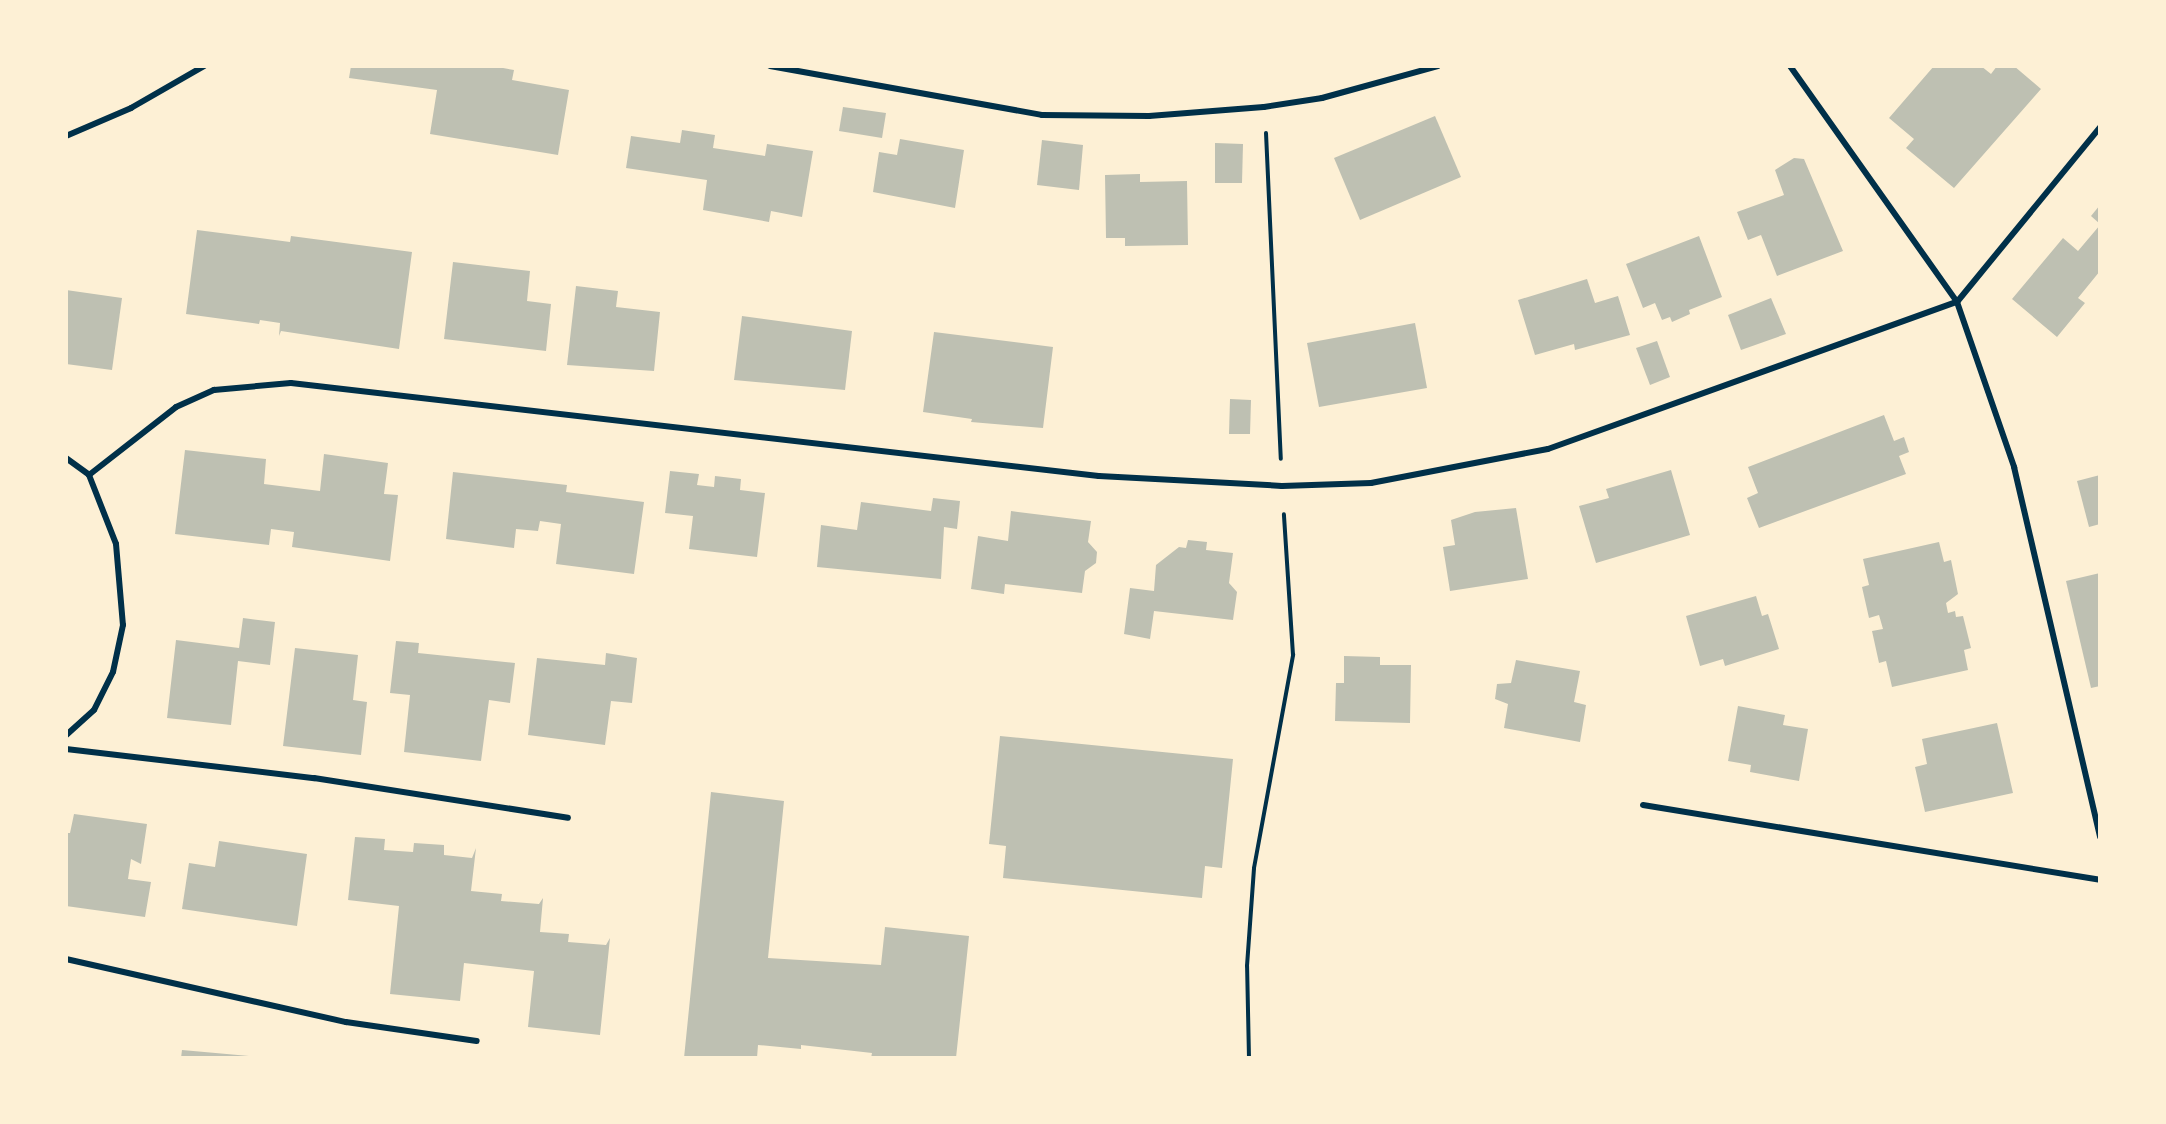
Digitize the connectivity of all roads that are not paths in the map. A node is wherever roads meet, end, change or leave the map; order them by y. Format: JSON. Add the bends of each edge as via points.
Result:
{"nodes":[{"id":1,"x":204,"y":66,"type":"edge"},
{"id":2,"x":770,"y":66,"type":"edge"},
{"id":3,"x":1438,"y":66,"type":"edge"},
{"id":4,"x":1790,"y":66,"type":"edge"},
{"id":5,"x":2100,"y":127,"type":"edge"},
{"id":6,"x":66,"y":136,"type":"edge"},
{"id":7,"x":1957,"y":302,"type":"junction"},
{"id":8,"x":66,"y":458,"type":"edge"},
{"id":9,"x":89,"y":475,"type":"junction"},
{"id":10,"x":66,"y":735,"type":"edge"},
{"id":11,"x":66,"y":749,"type":"edge"},
{"id":12,"x":1643,"y":805,"type":"dead end"},
{"id":13,"x":568,"y":818,"type":"dead end"},
{"id":14,"x":2100,"y":837,"type":"edge"},
{"id":15,"x":2100,"y":880,"type":"edge"},
{"id":16,"x":66,"y":959,"type":"edge"},
{"id":17,"x":477,"y":1041,"type":"dead end"}],
"edges":[{"from":1,"to":6,"type":"street","via":[[131,108]]},
{"from":2,"to":3,"type":"street","via":[[1042,115],[1149,116],[1322,98]]},
{"from":4,"to":7,"type":"street"},
{"from":5,"to":7,"type":"street"},
{"from":7,"to":9,"type":"street","via":[[1548,449],[1371,483],[1282,486],[1100,476],[291,383],[204,394],[176,407]]},
{"from":7,"to":14,"type":"street","via":[[2013,467]]},
{"from":8,"to":9,"type":"street"},
{"from":9,"to":10,"type":"street","via":[[116,544],[123,625],[112,672],[94,710]]},
{"from":11,"to":13,"type":"street","via":[[314,778]]},
{"from":12,"to":15,"type":"street"},
{"from":16,"to":17,"type":"street","via":[[346,1022]]}]}
